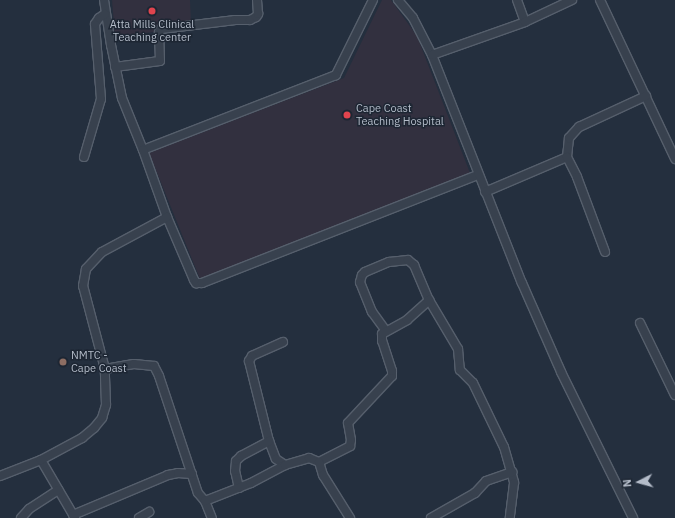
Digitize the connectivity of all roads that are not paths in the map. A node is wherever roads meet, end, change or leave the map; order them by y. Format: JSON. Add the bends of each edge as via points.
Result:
{"nodes":[{"id":1,"x":104,"y":0,"type":"edge"},
{"id":2,"x":257,"y":0,"type":"edge"},
{"id":3,"x":373,"y":0,"type":"edge"},
{"id":4,"x":398,"y":0,"type":"edge"},
{"id":5,"x":517,"y":0,"type":"edge"},
{"id":6,"x":572,"y":0,"type":"edge"},
{"id":7,"x":600,"y":0,"type":"edge"},
{"id":8,"x":106,"y":14,"type":"junction"},
{"id":9,"x":525,"y":22,"type":"junction"},
{"id":10,"x":111,"y":45,"type":"junction"},
{"id":11,"x":96,"y":47,"type":"junction"},
{"id":12,"x":432,"y":55,"type":"junction"},
{"id":13,"x":115,"y":67,"type":"junction"},
{"id":14,"x":646,"y":96,"type":"junction"},
{"id":15,"x":143,"y":150,"type":"junction"},
{"id":16,"x":84,"y":157,"type":"dead end"},
{"id":17,"x":567,"y":157,"type":"junction"},
{"id":18,"x":675,"y":159,"type":"edge"},
{"id":19,"x":478,"y":175,"type":"junction"},
{"id":20,"x":485,"y":192,"type":"junction"},
{"id":21,"x":167,"y":217,"type":"junction"},
{"id":22,"x":605,"y":252,"type":"dead end"},
{"id":23,"x":429,"y":300,"type":"junction"},
{"id":24,"x":640,"y":323,"type":"dead end"},
{"id":25,"x":386,"y":331,"type":"junction"},
{"id":26,"x":283,"y":342,"type":"dead end"},
{"id":27,"x":105,"y":369,"type":"junction"},
{"id":28,"x":675,"y":395,"type":"edge"},
{"id":29,"x":269,"y":441,"type":"junction"},
{"id":30,"x":41,"y":460,"type":"junction"},
{"id":31,"x":319,"y":462,"type":"junction"},
{"id":32,"x":285,"y":465,"type":"junction"},
{"id":33,"x":512,"y":472,"type":"junction"},
{"id":34,"x":192,"y":474,"type":"junction"},
{"id":35,"x":0,"y":476,"type":"edge"},
{"id":36,"x":239,"y":488,"type":"junction"},
{"id":37,"x":58,"y":490,"type":"junction"},
{"id":38,"x":206,"y":501,"type":"junction"},
{"id":39,"x":149,"y":512,"type":"dead end"},
{"id":40,"x":74,"y":516,"type":"edge"},
{"id":41,"x":21,"y":518,"type":"edge"},
{"id":42,"x":139,"y":518,"type":"edge"},
{"id":43,"x":212,"y":518,"type":"edge"},
{"id":44,"x":350,"y":518,"type":"edge"},
{"id":45,"x":431,"y":518,"type":"edge"},
{"id":46,"x":510,"y":518,"type":"edge"},
{"id":47,"x":633,"y":518,"type":"edge"}],
"edges":[{"from":1,"to":8,"type":"street"},
{"from":2,"to":13,"type":"street","via":[[256,18],[161,29],[160,61]]},
{"from":3,"to":15,"type":"street","via":[[336,75]]},
{"from":4,"to":12,"type":"street","via":[[413,18]]},
{"from":5,"to":9,"type":"street"},
{"from":6,"to":9,"type":"street"},
{"from":7,"to":14,"type":"street"},
{"from":8,"to":10,"type":"street"},
{"from":8,"to":11,"type":"street","via":[[95,24]]},
{"from":9,"to":12,"type":"street"},
{"from":10,"to":11,"type":"street"},
{"from":10,"to":13,"type":"street"},
{"from":11,"to":16,"type":"street","via":[[101,99]]},
{"from":12,"to":19,"type":"street"},
{"from":13,"to":15,"type":"street","via":[[123,103]]},
{"from":14,"to":17,"type":"street","via":[[579,127],[569,138]]},
{"from":14,"to":18,"type":"street"},
{"from":15,"to":21,"type":"street"},
{"from":17,"to":20,"type":"street"},
{"from":17,"to":22,"type":"street"},
{"from":19,"to":20,"type":"street"},
{"from":19,"to":21,"type":"street","via":[[202,283],[196,283],[194,280]]},
{"from":20,"to":47,"type":"street","via":[[561,372]]},
{"from":21,"to":27,"type":"street","via":[[102,252],[86,269],[83,286]]},
{"from":23,"to":25,"type":"street","via":[[407,320]]},
{"from":23,"to":25,"type":"street","via":[[414,266],[408,260],[389,262],[365,272],[360,282],[372,312]]},
{"from":23,"to":33,"type":"street","via":[[458,349],[460,370],[472,383],[504,447]]},
{"from":24,"to":28,"type":"street"},
{"from":25,"to":31,"type":"street","via":[[382,334],[382,341],[392,376],[348,423],[350,446]]},
{"from":26,"to":29,"type":"street","via":[[252,356],[249,361]]},
{"from":27,"to":30,"type":"street","via":[[106,405],[102,418],[82,438]]},
{"from":27,"to":34,"type":"street","via":[[134,364],[154,366],[160,376]]},
{"from":29,"to":32,"type":"street","via":[[276,459]]},
{"from":29,"to":36,"type":"street","via":[[240,456],[236,462],[234,471]]},
{"from":30,"to":35,"type":"street"},
{"from":30,"to":37,"type":"street"},
{"from":31,"to":32,"type":"street","via":[[309,458]]},
{"from":31,"to":44,"type":"street","via":[[323,475]]},
{"from":32,"to":36,"type":"street"},
{"from":33,"to":45,"type":"street","via":[[486,481],[475,494]]},
{"from":33,"to":46,"type":"street","via":[[514,490]]},
{"from":34,"to":38,"type":"street","via":[[199,494]]},
{"from":34,"to":40,"type":"street","via":[[168,475]]},
{"from":36,"to":38,"type":"street"},
{"from":37,"to":40,"type":"street"},
{"from":37,"to":41,"type":"street","via":[[29,509]]},
{"from":38,"to":43,"type":"street"},
{"from":39,"to":42,"type":"street"}]}
